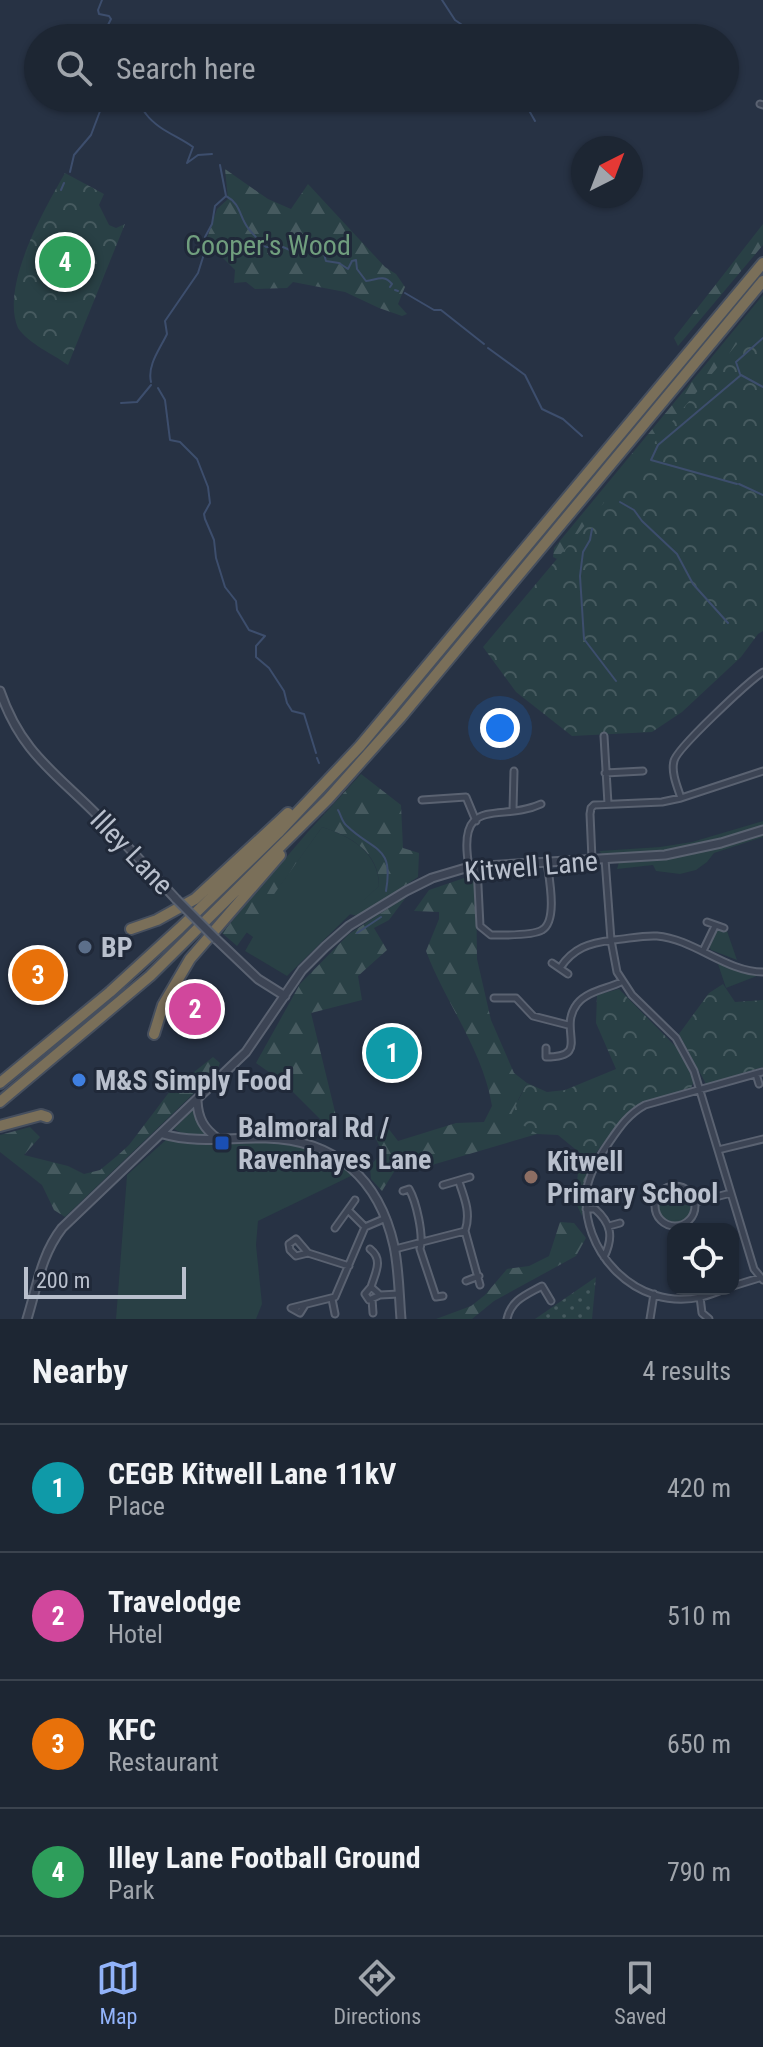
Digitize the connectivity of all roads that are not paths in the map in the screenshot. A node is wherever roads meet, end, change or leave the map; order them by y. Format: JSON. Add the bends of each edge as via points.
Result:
{"nodes":[{"id":1,"x":763,"y":263,"type":"edge"},
{"id":2,"x":763,"y":281,"type":"edge"},
{"id":3,"x":763,"y":672,"type":"edge"},
{"id":4,"x":0,"y":691,"type":"edge"},
{"id":5,"x":604,"y":736,"type":"dead end"},
{"id":6,"x":349,"y":757,"type":"junction"},
{"id":7,"x":514,"y":771,"type":"dead end"},
{"id":8,"x":643,"y":771,"type":"dead end"},
{"id":9,"x":763,"y":771,"type":"edge"},
{"id":10,"x":605,"y":773,"type":"junction"},
{"id":11,"x":681,"y":798,"type":"junction"},
{"id":12,"x":328,"y":799,"type":"junction"},
{"id":13,"x":422,"y":800,"type":"dead end"},
{"id":14,"x":541,"y":804,"type":"dead end"},
{"id":15,"x":608,"y":804,"type":"junction"},
{"id":16,"x":513,"y":810,"type":"junction"},
{"id":17,"x":476,"y":821,"type":"junction"},
{"id":18,"x":763,"y":830,"type":"edge"},
{"id":19,"x":592,"y":859,"type":"junction"},
{"id":20,"x":605,"y":859,"type":"junction"},
{"id":21,"x":547,"y":861,"type":"junction"},
{"id":22,"x":473,"y":867,"type":"junction"},
{"id":23,"x":707,"y":922,"type":"dead end"},
{"id":24,"x":715,"y":926,"type":"junction"},
{"id":25,"x":724,"y":928,"type":"dead end"},
{"id":26,"x":131,"y":929,"type":"dead end"},
{"id":27,"x":611,"y":940,"type":"junction"},
{"id":28,"x":703,"y":951,"type":"junction"},
{"id":29,"x":552,"y":963,"type":"dead end"},
{"id":30,"x":560,"y":968,"type":"junction"},
{"id":31,"x":763,"y":972,"type":"edge"},
{"id":32,"x":568,"y":974,"type":"dead end"},
{"id":33,"x":621,"y":982,"type":"junction"},
{"id":34,"x":285,"y":996,"type":"junction"},
{"id":35,"x":494,"y":998,"type":"dead end"},
{"id":36,"x":568,"y":1025,"type":"junction"},
{"id":37,"x":154,"y":1034,"type":"dead end"},
{"id":38,"x":546,"y":1048,"type":"dead end"},
{"id":39,"x":759,"y":1073,"type":"edge"},
{"id":40,"x":0,"y":1083,"type":"edge"},
{"id":41,"x":759,"y":1084,"type":"dead end"},
{"id":42,"x":701,"y":1091,"type":"junction"},
{"id":43,"x":197,"y":1101,"type":"junction"},
{"id":44,"x":0,"y":1102,"type":"edge"},
{"id":45,"x":47,"y":1117,"type":"dead end"},
{"id":46,"x":0,"y":1126,"type":"edge"},
{"id":47,"x":163,"y":1134,"type":"junction"},
{"id":48,"x":219,"y":1139,"type":"junction"},
{"id":49,"x":763,"y":1139,"type":"edge"},
{"id":50,"x":718,"y":1150,"type":"junction"},
{"id":51,"x":470,"y":1177,"type":"dead end"},
{"id":52,"x":459,"y":1182,"type":"junction"},
{"id":53,"x":443,"y":1185,"type":"dead end"},
{"id":54,"x":416,"y":1186,"type":"dead end"},
{"id":55,"x":731,"y":1193,"type":"junction"},
{"id":56,"x":355,"y":1200,"type":"dead end"},
{"id":57,"x":696,"y":1202,"type":"junction"},
{"id":58,"x":586,"y":1209,"type":"junction"},
{"id":59,"x":348,"y":1211,"type":"junction"},
{"id":60,"x":656,"y":1214,"type":"junction"},
{"id":61,"x":386,"y":1217,"type":"junction"},
{"id":62,"x":647,"y":1217,"type":"dead end"},
{"id":63,"x":620,"y":1223,"type":"dead end"},
{"id":64,"x":609,"y":1226,"type":"junction"},
{"id":65,"x":365,"y":1227,"type":"junction"},
{"id":66,"x":335,"y":1228,"type":"dead end"},
{"id":67,"x":465,"y":1231,"type":"junction"},
{"id":68,"x":422,"y":1242,"type":"junction"},
{"id":69,"x":370,"y":1249,"type":"dead end"},
{"id":70,"x":395,"y":1249,"type":"junction"},
{"id":71,"x":308,"y":1253,"type":"dead end"},
{"id":72,"x":604,"y":1257,"type":"junction"},
{"id":73,"x":349,"y":1266,"type":"junction"},
{"id":74,"x":479,"y":1276,"type":"junction"},
{"id":75,"x":761,"y":1279,"type":"edge"},
{"id":76,"x":466,"y":1281,"type":"dead end"},
{"id":77,"x":739,"y":1284,"type":"edge"},
{"id":78,"x":480,"y":1285,"type":"dead end"},
{"id":79,"x":371,"y":1287,"type":"junction"},
{"id":80,"x":399,"y":1294,"type":"junction"},
{"id":81,"x":654,"y":1294,"type":"junction"},
{"id":82,"x":380,"y":1295,"type":"junction"},
{"id":83,"x":706,"y":1295,"type":"edge"},
{"id":84,"x":443,"y":1296,"type":"dead end"},
{"id":85,"x":700,"y":1297,"type":"junction"},
{"id":86,"x":332,"y":1299,"type":"junction"},
{"id":87,"x":372,"y":1299,"type":"junction"},
{"id":88,"x":551,"y":1301,"type":"dead end"},
{"id":89,"x":305,"y":1305,"type":"dead end"},
{"id":90,"x":373,"y":1313,"type":"dead end"},
{"id":91,"x":335,"y":1314,"type":"dead end"},
{"id":92,"x":27,"y":1319,"type":"edge"},
{"id":93,"x":401,"y":1319,"type":"edge"},
{"id":94,"x":507,"y":1319,"type":"edge"},
{"id":95,"x":650,"y":1319,"type":"edge"},
{"id":96,"x":709,"y":1319,"type":"edge"}],
"edges":[{"from":1,"to":6,"type":"highway"},
{"from":2,"to":12,"type":"highway"},
{"from":3,"to":11,"type":"street","via":[[677,752],[673,770]]},
{"from":4,"to":34,"type":"street","name":"Illey Lane","bridge":true,"via":[[31,752],[216,939],[258,979]]},
{"from":5,"to":10,"type":"street"},
{"from":6,"to":26,"type":"highway","via":[[195,899]]},
{"from":6,"to":40,"type":"highway","via":[[180,928]]},
{"from":7,"to":16,"type":"street"},
{"from":8,"to":10,"type":"street"},
{"from":9,"to":11,"type":"street"},
{"from":10,"to":15,"type":"street"},
{"from":11,"to":15,"type":"street"},
{"from":12,"to":37,"type":"highway","via":[[190,959],[163,1005]]},
{"from":12,"to":44,"type":"highway","via":[[150,976]]},
{"from":13,"to":17,"type":"street","via":[[466,797]]},
{"from":14,"to":16,"type":"street"},
{"from":15,"to":19,"type":"street","via":[[594,805],[590,814]]},
{"from":16,"to":17,"type":"street","via":[[493,811]]},
{"from":17,"to":22,"type":"street","via":[[465,840]]},
{"from":18,"to":20,"type":"street","name":"Kitwell Lane","via":[[665,855]]},
{"from":19,"to":20,"type":"street","name":"Kitwell Lane"},
{"from":19,"to":21,"type":"street","name":"Kitwell Lane"},
{"from":20,"to":27,"type":"street"},
{"from":21,"to":22,"type":"street","name":"Kitwell Lane"},
{"from":21,"to":22,"type":"street","via":[[550,919],[542,930],[522,933],[491,935],[480,926]]},
{"from":22,"to":34,"type":"street","name":"Kitwell Lane","via":[[432,878],[349,926],[302,970]]},
{"from":23,"to":24,"type":"street"},
{"from":24,"to":25,"type":"street"},
{"from":24,"to":28,"type":"street"},
{"from":27,"to":28,"type":"street","via":[[657,936]]},
{"from":27,"to":30,"type":"street","via":[[576,950]]},
{"from":27,"to":33,"type":"street"},
{"from":28,"to":31,"type":"street"},
{"from":29,"to":30,"type":"street"},
{"from":30,"to":32,"type":"street"},
{"from":33,"to":36,"type":"street","via":[[583,998]]},
{"from":33,"to":42,"type":"street","via":[[676,1038]]},
{"from":34,"to":43,"type":"street","name":"Kitwell Lane","via":[[251,1045]]},
{"from":35,"to":36,"type":"street","via":[[516,998],[533,1016]]},
{"from":36,"to":38,"type":"street","via":[[570,1051],[546,1057]]},
{"from":39,"to":41,"type":"street"},
{"from":39,"to":42,"type":"street"},
{"from":42,"to":50,"type":"street"},
{"from":42,"to":58,"type":"street","via":[[630,1113],[595,1165]]},
{"from":43,"to":47,"type":"street","name":"Kitwell Lane"},
{"from":43,"to":48,"type":"street","via":[[204,1127]]},
{"from":45,"to":46,"type":"highway"},
{"from":47,"to":48,"type":"street"},
{"from":47,"to":92,"type":"street","name":"Kitwell Lane","via":[[52,1242]]},
{"from":48,"to":61,"type":"street","via":[[297,1141],[324,1150],[358,1173]]},
{"from":49,"to":50,"type":"street"},
{"from":50,"to":55,"type":"street"},
{"from":51,"to":52,"type":"street"},
{"from":52,"to":53,"type":"street"},
{"from":52,"to":67,"type":"street","via":[[467,1206]]},
{"from":54,"to":68,"type":"street","via":[[406,1190],[416,1201]]},
{"from":55,"to":57,"type":"street"},
{"from":55,"to":75,"type":"street"},
{"from":56,"to":59,"type":"street"},
{"from":57,"to":60,"type":"street","via":[[685,1225],[672,1226]]},
{"from":57,"to":60,"type":"street","via":[[689,1190],[669,1186],[658,1194]]},
{"from":58,"to":64,"type":"street","via":[[595,1209]]},
{"from":58,"to":72,"type":"street"},
{"from":59,"to":65,"type":"street"},
{"from":59,"to":66,"type":"street"},
{"from":60,"to":62,"type":"street"},
{"from":61,"to":65,"type":"street"},
{"from":61,"to":70,"type":"street"},
{"from":63,"to":64,"type":"street"},
{"from":64,"to":72,"type":"street"},
{"from":65,"to":73,"type":"street"},
{"from":67,"to":68,"type":"street"},
{"from":67,"to":74,"type":"street"},
{"from":68,"to":70,"type":"street"},
{"from":68,"to":84,"type":"street","via":[[436,1297]]},
{"from":69,"to":79,"type":"street","via":[[378,1269]]},
{"from":70,"to":80,"type":"street"},
{"from":71,"to":73,"type":"street"},
{"from":72,"to":81,"type":"street","via":[[628,1282]]},
{"from":73,"to":86,"type":"street"},
{"from":74,"to":76,"type":"street"},
{"from":74,"to":78,"type":"street"},
{"from":75,"to":77,"type":"street"},
{"from":79,"to":82,"type":"street"},
{"from":79,"to":87,"type":"street","via":[[365,1294]]},
{"from":80,"to":82,"type":"street"},
{"from":80,"to":93,"type":"street"},
{"from":81,"to":85,"type":"street"},
{"from":81,"to":95,"type":"street"},
{"from":82,"to":87,"type":"street"},
{"from":83,"to":85,"type":"street"},
{"from":85,"to":96,"type":"street","via":[[702,1313]]},
{"from":86,"to":89,"type":"street"},
{"from":86,"to":91,"type":"street"},
{"from":87,"to":90,"type":"street"},
{"from":88,"to":94,"type":"street","via":[[542,1286],[515,1302]]}]}
